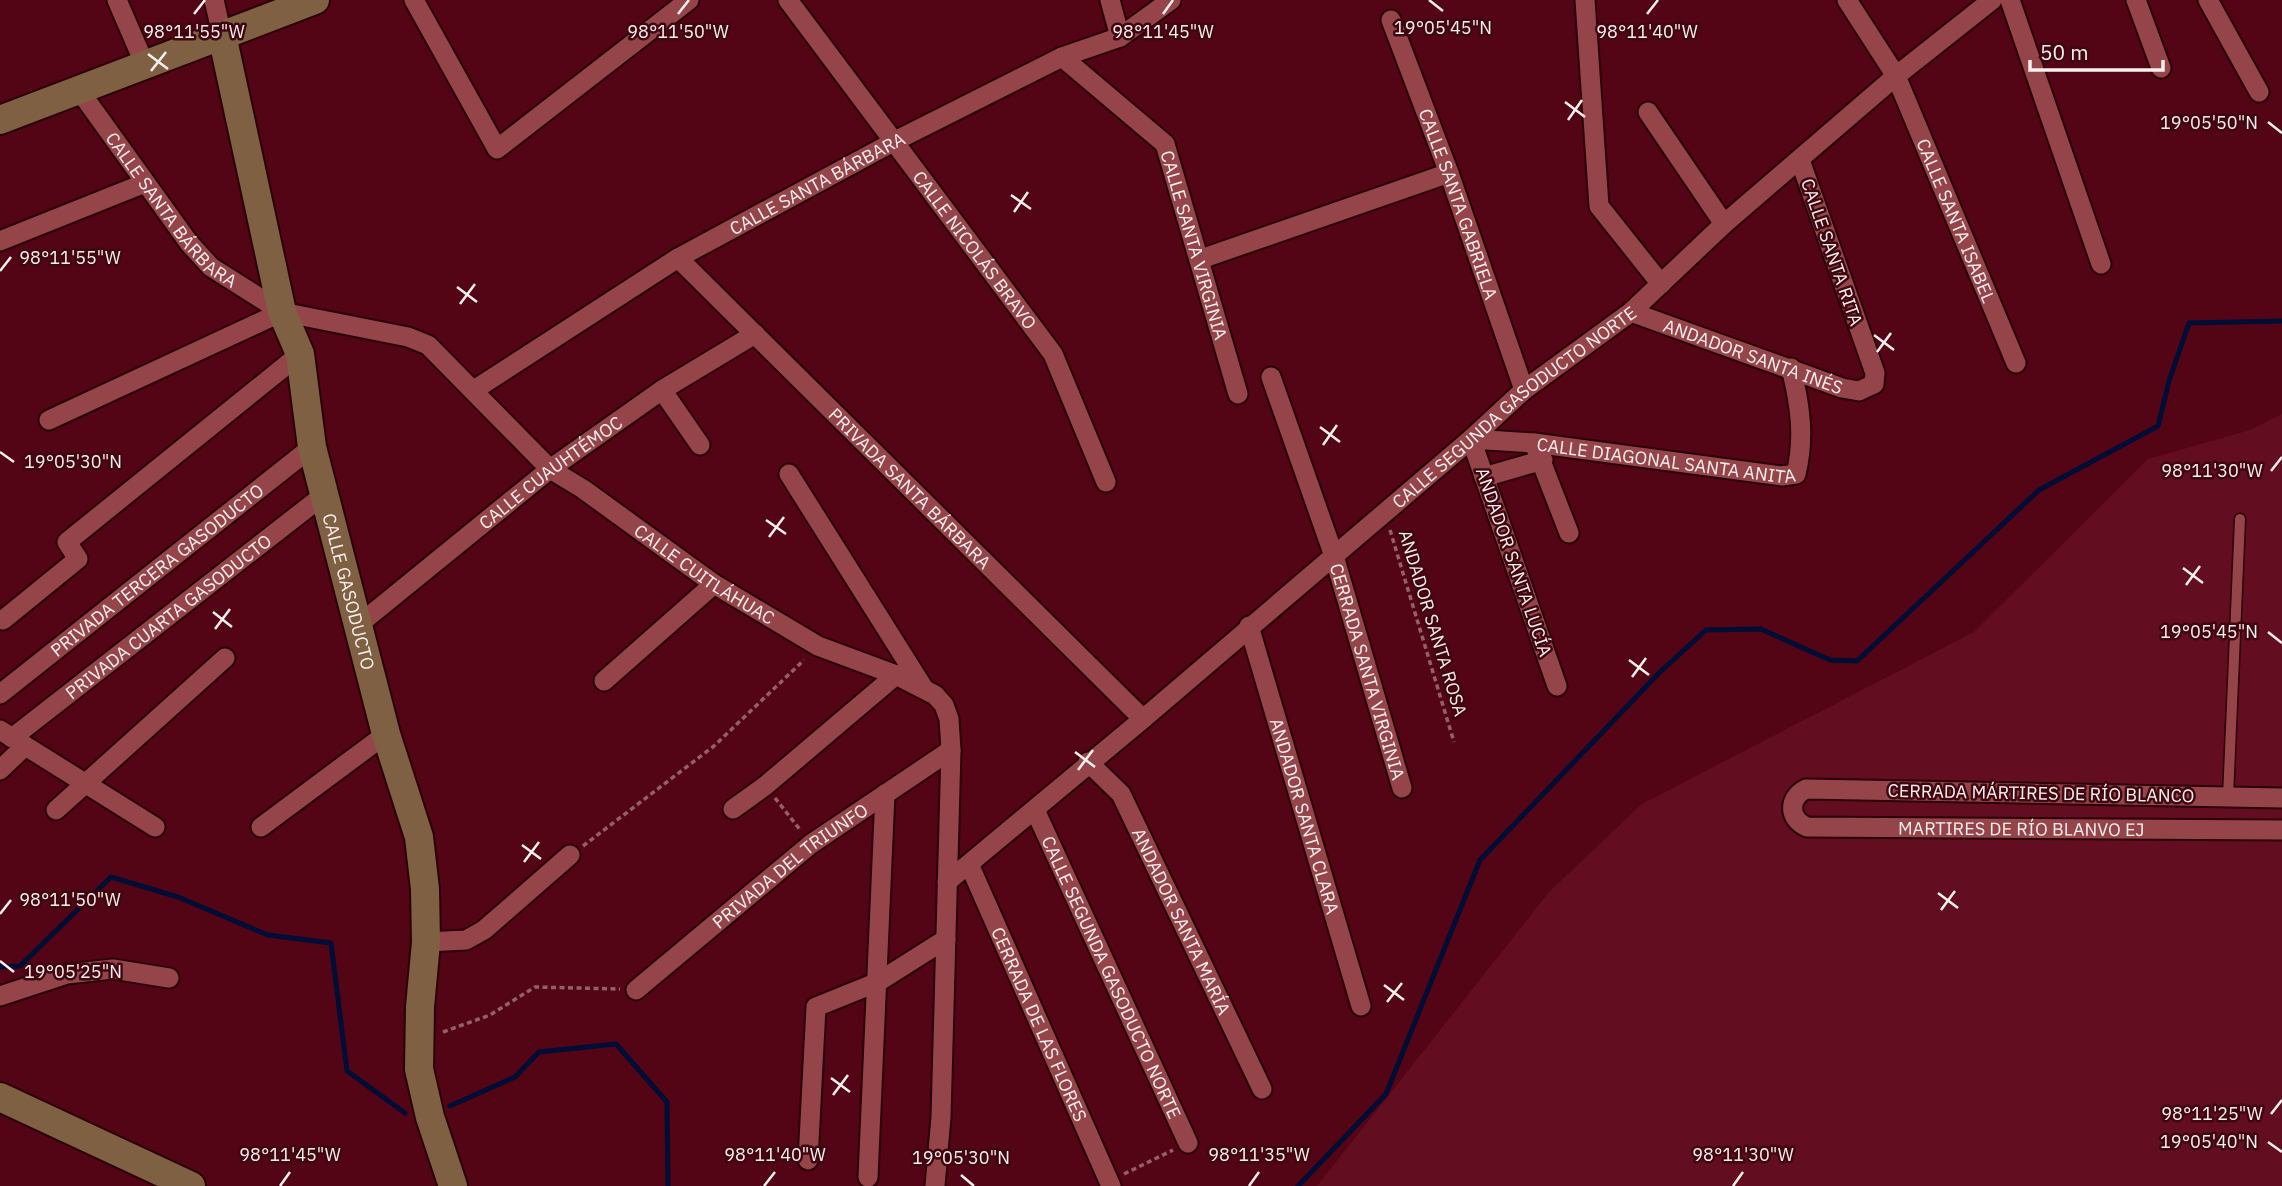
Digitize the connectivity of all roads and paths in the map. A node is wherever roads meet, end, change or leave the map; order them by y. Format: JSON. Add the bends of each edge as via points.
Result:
{"nodes":[{"id":1,"x":117,"y":0,"type":"edge"},
{"id":2,"x":214,"y":0,"type":"edge"},
{"id":3,"x":414,"y":0,"type":"edge"},
{"id":4,"x":689,"y":0,"type":"edge"},
{"id":5,"x":789,"y":0,"type":"edge"},
{"id":6,"x":1110,"y":0,"type":"edge"},
{"id":7,"x":1171,"y":0,"type":"edge"},
{"id":8,"x":1585,"y":0,"type":"edge"},
{"id":9,"x":1847,"y":0,"type":"edge"},
{"id":10,"x":1992,"y":0,"type":"edge"},
{"id":11,"x":2010,"y":0,"type":"edge"},
{"id":12,"x":2136,"y":0,"type":"edge"},
{"id":13,"x":2208,"y":0,"type":"edge"},
{"id":14,"x":306,"y":2,"type":"edge"},
{"id":15,"x":1391,"y":20,"type":"dead end"},
{"id":16,"x":222,"y":35,"type":"junction"},
{"id":17,"x":1120,"y":37,"type":"junction"},
{"id":18,"x":1062,"y":57,"type":"junction"},
{"id":19,"x":145,"y":65,"type":"junction"},
{"id":20,"x":2161,"y":68,"type":"dead end"},
{"id":21,"x":1896,"y":76,"type":"junction"},
{"id":22,"x":79,"y":90,"type":"junction"},
{"id":23,"x":2259,"y":92,"type":"dead end"},
{"id":24,"x":1648,"y":112,"type":"dead end"},
{"id":25,"x":0,"y":120,"type":"edge"},
{"id":26,"x":895,"y":141,"type":"junction"},
{"id":27,"x":1800,"y":160,"type":"junction"},
{"id":28,"x":1450,"y":173,"type":"junction"},
{"id":29,"x":145,"y":183,"type":"junction"},
{"id":30,"x":1724,"y":224,"type":"junction"},
{"id":31,"x":0,"y":241,"type":"edge"},
{"id":32,"x":678,"y":258,"type":"junction"},
{"id":33,"x":1200,"y":259,"type":"junction"},
{"id":34,"x":2101,"y":264,"type":"dead end"},
{"id":35,"x":1661,"y":284,"type":"junction"},
{"id":36,"x":282,"y":312,"type":"junction"},
{"id":37,"x":1631,"y":312,"type":"junction"},
{"id":38,"x":755,"y":334,"type":"junction"},
{"id":39,"x":300,"y":354,"type":"junction"},
{"id":40,"x":2016,"y":363,"type":"dead end"},
{"id":41,"x":1791,"y":368,"type":"junction"},
{"id":42,"x":1271,"y":377,"type":"dead end"},
{"id":43,"x":1874,"y":384,"type":"joint"},
{"id":44,"x":474,"y":390,"type":"junction"},
{"id":45,"x":662,"y":390,"type":"junction"},
{"id":46,"x":1524,"y":390,"type":"junction"},
{"id":47,"x":1238,"y":394,"type":"dead end"},
{"id":48,"x":49,"y":420,"type":"dead end"},
{"id":49,"x":1471,"y":439,"type":"junction"},
{"id":50,"x":700,"y":445,"type":"dead end"},
{"id":51,"x":312,"y":447,"type":"junction"},
{"id":52,"x":1538,"y":452,"type":"junction"},
{"id":53,"x":551,"y":469,"type":"junction"},
{"id":54,"x":789,"y":474,"type":"dead end"},
{"id":55,"x":1484,"y":477,"type":"junction"},
{"id":56,"x":1106,"y":482,"type":"dead end"},
{"id":57,"x":325,"y":494,"type":"junction"},
{"id":58,"x":1385,"y":512,"type":"junction"},
{"id":59,"x":2240,"y":519,"type":"dead end"},
{"id":60,"x":1569,"y":533,"type":"dead end"},
{"id":61,"x":1334,"y":556,"type":"junction"},
{"id":62,"x":714,"y":584,"type":"junction"},
{"id":63,"x":3,"y":620,"type":"dead end"},
{"id":64,"x":357,"y":626,"type":"junction"},
{"id":65,"x":1249,"y":626,"type":"junction"},
{"id":66,"x":818,"y":646,"type":"junction"},
{"id":67,"x":225,"y":658,"type":"dead end"},
{"id":68,"x":896,"y":675,"type":"junction"},
{"id":69,"x":604,"y":681,"type":"dead end"},
{"id":70,"x":1558,"y":686,"type":"dead end"},
{"id":71,"x":923,"y":687,"type":"junction"},
{"id":72,"x":0,"y":694,"type":"edge"},
{"id":73,"x":1143,"y":719,"type":"junction"},
{"id":74,"x":386,"y":734,"type":"junction"},
{"id":75,"x":13,"y":738,"type":"edge"},
{"id":76,"x":1454,"y":742,"type":"dead end"},
{"id":77,"x":951,"y":750,"type":"junction"},
{"id":78,"x":1088,"y":762,"type":"junction"},
{"id":79,"x":0,"y":770,"type":"edge"},
{"id":80,"x":84,"y":782,"type":"junction"},
{"id":81,"x":765,"y":786,"type":"junction"},
{"id":82,"x":1402,"y":788,"type":"dead end"},
{"id":83,"x":1800,"y":791,"type":"joint"},
{"id":84,"x":885,"y":794,"type":"junction"},
{"id":85,"x":2228,"y":797,"type":"junction"},
{"id":86,"x":2276,"y":798,"type":"edge"},
{"id":87,"x":733,"y":809,"type":"dead end"},
{"id":88,"x":56,"y":810,"type":"dead end"},
{"id":89,"x":1035,"y":810,"type":"junction"},
{"id":90,"x":155,"y":827,"type":"dead end"},
{"id":91,"x":261,"y":827,"type":"dead end"},
{"id":92,"x":2276,"y":830,"type":"edge"},
{"id":93,"x":811,"y":844,"type":"junction"},
{"id":94,"x":570,"y":855,"type":"joint"},
{"id":95,"x":969,"y":864,"type":"junction"},
{"id":96,"x":947,"y":882,"type":"junction"},
{"id":97,"x":946,"y":939,"type":"junction"},
{"id":98,"x":426,"y":942,"type":"junction"},
{"id":99,"x":169,"y":978,"type":"dead end"},
{"id":100,"x":878,"y":982,"type":"junction"},
{"id":101,"x":636,"y":989,"type":"joint"},
{"id":102,"x":0,"y":996,"type":"edge"},
{"id":103,"x":1361,"y":1006,"type":"dead end"},
{"id":104,"x":419,"y":1040,"type":"junction"},
{"id":105,"x":1262,"y":1089,"type":"dead end"},
{"id":106,"x":0,"y":1097,"type":"edge"},
{"id":107,"x":1188,"y":1143,"type":"joint"},
{"id":108,"x":808,"y":1160,"type":"dead end"},
{"id":109,"x":868,"y":1177,"type":"dead end"},
{"id":110,"x":1110,"y":1184,"type":"edge"},
{"id":111,"x":191,"y":1186,"type":"edge"},
{"id":112,"x":453,"y":1186,"type":"edge"},
{"id":113,"x":936,"y":1186,"type":"edge"}],
"edges":[{"from":1,"to":19,"type":"street"},
{"from":2,"to":16,"type":"street","name":"CALLE GASODUCTO"},
{"from":3,"to":4,"type":"street","via":[[497,149]]},
{"from":5,"to":26,"type":"street","name":"CALLE NICOLÁS BRAVO"},
{"from":6,"to":17,"type":"street"},
{"from":7,"to":17,"type":"street","name":"CALLE SANTA BÁRBARA"},
{"from":8,"to":35,"type":"street","via":[[1599,206]]},
{"from":9,"to":21,"type":"street","name":"CALLE SANTA ISABEL"},
{"from":10,"to":21,"type":"street","name":"CALLE SEGUNDA GASODUCTO NORTE"},
{"from":11,"to":34,"type":"street"},
{"from":12,"to":20,"type":"street"},
{"from":13,"to":23,"type":"street"},
{"from":14,"to":16,"type":"street"},
{"from":15,"to":28,"type":"street","name":"CALLE SANTA GABRIELA"},
{"from":16,"to":19,"type":"street"},
{"from":16,"to":36,"type":"street","name":"CALLE GASODUCTO"},
{"from":17,"to":18,"type":"street","name":"CALLE SANTA BÁRBARA"},
{"from":18,"to":26,"type":"street","name":"CALLE SANTA BÁRBARA"},
{"from":18,"to":33,"type":"street","name":"CALLE SANTA VIRGINIA","via":[[1165,144]]},
{"from":19,"to":22,"type":"street"},
{"from":21,"to":27,"type":"street","name":"CALLE SEGUNDA GASODUCTO NORTE"},
{"from":21,"to":40,"type":"street","name":"CALLE SANTA ISABEL"},
{"from":22,"to":25,"type":"street"},
{"from":22,"to":29,"type":"street","name":"CALLE SANTA BÁRBARA"},
{"from":24,"to":30,"type":"street"},
{"from":26,"to":32,"type":"street","name":"CALLE SANTA BÁRBARA"},
{"from":26,"to":56,"type":"street","name":"CALLE NICOLÁS BRAVO","via":[[1053,354]]},
{"from":27,"to":30,"type":"street","name":"CALLE SEGUNDA GASODUCTO NORTE"},
{"from":27,"to":43,"type":"street","name":"CALLE SANTA RITA","via":[[1875,373]]},
{"from":28,"to":33,"type":"street"},
{"from":28,"to":46,"type":"street","name":"CALLE SANTA GABRIELA"},
{"from":29,"to":31,"type":"street"},
{"from":29,"to":36,"type":"street","name":"CALLE SANTA BÁRBARA","via":[[211,267]]},
{"from":30,"to":35,"type":"street","name":"CALLE SEGUNDA GASODUCTO NORTE"},
{"from":32,"to":38,"type":"street","name":"PRIVADA SANTA BÁRBARA"},
{"from":32,"to":44,"type":"street","name":"CALLE SANTA BÁRBARA"},
{"from":33,"to":47,"type":"street","name":"CALLE SANTA VIRGINIA"},
{"from":35,"to":37,"type":"street","name":"CALLE SEGUNDA GASODUCTO NORTE"},
{"from":36,"to":39,"type":"street","name":"CALLE GASODUCTO"},
{"from":36,"to":44,"type":"street","name":"CALLE CUITLÁHUAC","via":[[428,345]]},
{"from":36,"to":48,"type":"street"},
{"from":37,"to":41,"type":"street","name":"ANDADOR SANTA INÉS"},
{"from":37,"to":46,"type":"street","name":"CALLE SEGUNDA GASODUCTO NORTE"},
{"from":38,"to":45,"type":"street","name":"CALLE CUAUHTÉMOC"},
{"from":38,"to":73,"type":"street","name":"PRIVADA SANTA BÁRBARA"},
{"from":39,"to":51,"type":"street","name":"CALLE GASODUCTO"},
{"from":39,"to":63,"type":"street","via":[[67,542],[78,559]]},
{"from":41,"to":43,"type":"street","name":"ANDADOR SANTA INÉS","via":[[1842,388],[1859,391]]},
{"from":41,"to":52,"type":"street","name":"CALLE DIAGONAL SANTA ANITA","via":[[1803,447],[1797,474]]},
{"from":42,"to":61,"type":"street"},
{"from":44,"to":53,"type":"street","name":"CALLE CUITLÁHUAC"},
{"from":45,"to":50,"type":"street"},
{"from":45,"to":53,"type":"street","name":"CALLE CUAUHTÉMOC"},
{"from":46,"to":49,"type":"street","name":"CALLE SEGUNDA GASODUCTO NORTE"},
{"from":49,"to":52,"type":"street","name":"CALLE DIAGONAL SANTA ANITA"},
{"from":49,"to":55,"type":"street","name":"ANDADOR SANTA LUCÍA"},
{"from":49,"to":58,"type":"street","name":"CALLE SEGUNDA GASODUCTO NORTE"},
{"from":51,"to":57,"type":"street","name":"CALLE GASODUCTO"},
{"from":51,"to":72,"type":"street","name":"PRIVADA TERCERA GASODUCTO"},
{"from":52,"to":55,"type":"street"},
{"from":52,"to":60,"type":"street"},
{"from":53,"to":62,"type":"street","name":"CALLE CUITLÁHUAC"},
{"from":53,"to":64,"type":"street","name":"CALLE CUAUHTÉMOC"},
{"from":54,"to":71,"type":"street"},
{"from":55,"to":70,"type":"street","name":"ANDADOR SANTA LUCÍA"},
{"from":57,"to":64,"type":"street","name":"CALLE GASODUCTO"},
{"from":57,"to":75,"type":"street","name":"PRIVADA CUARTA GASODUCTO"},
{"from":58,"to":61,"type":"street","name":"CALLE SEGUNDA GASODUCTO NORTE"},
{"from":58,"to":76,"type":"path","name":"ANDADOR SANTA ROSA"},
{"from":59,"to":85,"type":"lane"},
{"from":61,"to":65,"type":"street","name":"CALLE SEGUNDA GASODUCTO NORTE"},
{"from":61,"to":82,"type":"street","name":"CERRADA SANTA VIRGINIA"},
{"from":62,"to":66,"type":"street","name":"CALLE CUITLÁHUAC"},
{"from":62,"to":69,"type":"street"},
{"from":64,"to":74,"type":"street","name":"CALLE GASODUCTO"},
{"from":65,"to":73,"type":"street","name":"CALLE SEGUNDA GASODUCTO NORTE"},
{"from":65,"to":103,"type":"street","name":"ANDADOR SANTA CLARA"},
{"from":66,"to":68,"type":"street","name":"CALLE CUITLÁHUAC"},
{"from":66,"to":94,"type":"path","via":[[714,746]]},
{"from":67,"to":80,"type":"street"},
{"from":68,"to":71,"type":"street","name":"CALLE CUITLÁHUAC"},
{"from":68,"to":81,"type":"street"},
{"from":71,"to":77,"type":"street","name":"CALLE CUITLÁHUAC","via":[[944,705]]},
{"from":73,"to":78,"type":"street","name":"CALLE SEGUNDA GASODUCTO NORTE"},
{"from":74,"to":91,"type":"street"},
{"from":74,"to":98,"type":"street","name":"CALLE GASODUCTO","via":[[419,837]]},
{"from":75,"to":79,"type":"street","name":"PRIVADA CUARTA GASODUCTO"},
{"from":75,"to":80,"type":"street"},
{"from":77,"to":84,"type":"street","name":"PRIVADA DEL TRIUNFO"},
{"from":77,"to":96,"type":"street","name":"CALLE CUITLÁHUAC"},
{"from":78,"to":89,"type":"street","name":"CALLE SEGUNDA GASODUCTO NORTE"},
{"from":78,"to":105,"type":"street","name":"ANDADOR SANTA MARÍA","via":[[1121,794]]},
{"from":80,"to":88,"type":"street"},
{"from":80,"to":90,"type":"street"},
{"from":81,"to":87,"type":"street"},
{"from":81,"to":93,"type":"path"},
{"from":83,"to":85,"type":"street","name":"CERRADA MÁRTIRES DE RÍO BLANCO"},
{"from":83,"to":92,"type":"street","name":"MARTIRES DE RÍO BLANVO EJ","via":[[1792,809],[1798,822],[1807,827]]},
{"from":84,"to":93,"type":"street","name":"PRIVADA DEL TRIUNFO"},
{"from":84,"to":100,"type":"street"},
{"from":85,"to":86,"type":"street","name":"CERRADA MÁRTIRES DE RÍO BLANCO"},
{"from":86,"to":92,"type":"street"},
{"from":89,"to":95,"type":"street","name":"CALLE SEGUNDA GASODUCTO NORTE"},
{"from":89,"to":107,"type":"street","name":"CALLE SEGUNDA GASODUCTO NORTE"},
{"from":93,"to":101,"type":"street","name":"PRIVADA DEL TRIUNFO"},
{"from":94,"to":98,"type":"street","via":[[484,930],[466,940]]},
{"from":95,"to":96,"type":"street","name":"CALLE SEGUNDA GASODUCTO NORTE"},
{"from":95,"to":110,"type":"street","name":"CERRADA DE LAS FLORES"},
{"from":96,"to":97,"type":"street","name":"CALLE CUITLÁHUAC"},
{"from":97,"to":100,"type":"street"},
{"from":97,"to":113,"type":"street","name":"CALLE CUITLÁHUAC"},
{"from":98,"to":104,"type":"street","name":"CALLE GASODUCTO"},
{"from":99,"to":102,"type":"street","via":[[113,969],[67,974]]},
{"from":100,"to":108,"type":"street","via":[[816,1007]]},
{"from":100,"to":109,"type":"street"},
{"from":101,"to":104,"type":"path","via":[[535,987],[490,1015]]},
{"from":104,"to":112,"type":"street","name":"CALLE GASODUCTO","via":[[419,1069],[430,1117]]},
{"from":106,"to":111,"type":"street"},
{"from":107,"to":110,"type":"path"}]}
